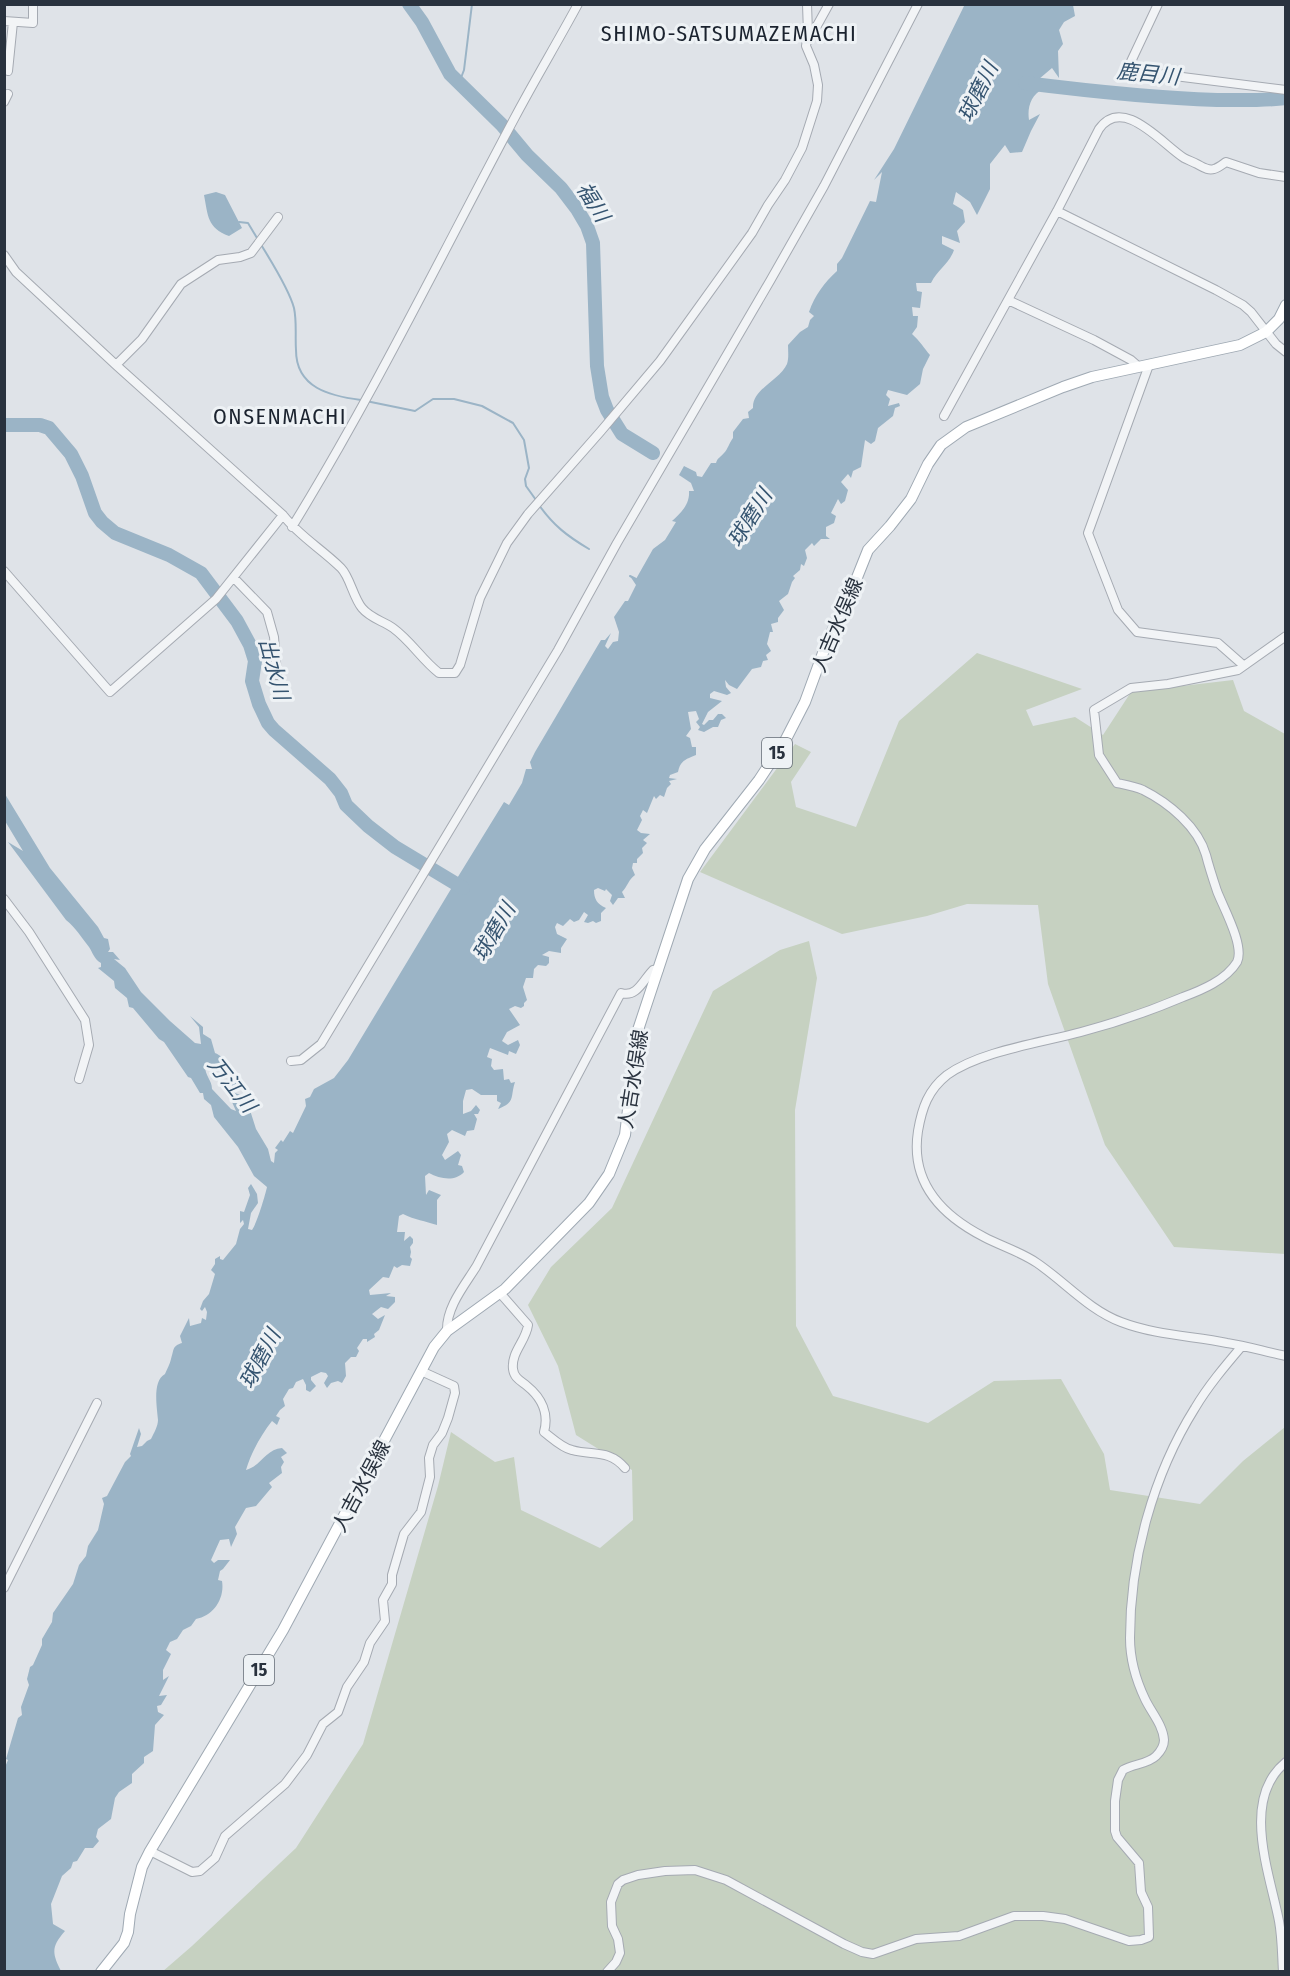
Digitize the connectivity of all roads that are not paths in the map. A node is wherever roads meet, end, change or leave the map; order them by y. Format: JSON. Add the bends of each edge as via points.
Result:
{"nodes":[{"id":1,"x":33,"y":4,"type":"edge"},
{"id":2,"x":578,"y":4,"type":"edge"},
{"id":3,"x":807,"y":4,"type":"edge"},
{"id":4,"x":829,"y":4,"type":"edge"},
{"id":5,"x":918,"y":4,"type":"edge"},
{"id":6,"x":1158,"y":4,"type":"edge"},
{"id":7,"x":9,"y":22,"type":"edge"},
{"id":8,"x":806,"y":46,"type":"junction"},
{"id":9,"x":8,"y":71,"type":"dead end"},
{"id":10,"x":1286,"y":90,"type":"edge"},
{"id":11,"x":1286,"y":177,"type":"edge"},
{"id":12,"x":1057,"y":211,"type":"junction"},
{"id":13,"x":278,"y":217,"type":"dead end"},
{"id":14,"x":4,"y":255,"type":"edge"},
{"id":15,"x":1008,"y":300,"type":"junction"},
{"id":16,"x":1286,"y":305,"type":"edge"},
{"id":17,"x":1266,"y":332,"type":"junction"},
{"id":18,"x":1286,"y":352,"type":"edge"},
{"id":19,"x":116,"y":365,"type":"junction"},
{"id":20,"x":1144,"y":366,"type":"junction"},
{"id":21,"x":944,"y":416,"type":"dead end"},
{"id":22,"x":283,"y":515,"type":"junction"},
{"id":23,"x":292,"y":527,"type":"junction"},
{"id":24,"x":4,"y":571,"type":"edge"},
{"id":25,"x":234,"y":578,"type":"junction"},
{"id":26,"x":1286,"y":636,"type":"edge"},
{"id":27,"x":1243,"y":665,"type":"junction"},
{"id":28,"x":277,"y":675,"type":"dead end"},
{"id":29,"x":4,"y":899,"type":"edge"},
{"id":30,"x":659,"y":969,"type":"junction"},
{"id":31,"x":291,"y":1061,"type":"dead end"},
{"id":32,"x":80,"y":1079,"type":"dead end"},
{"id":33,"x":500,"y":1293,"type":"junction"},
{"id":34,"x":447,"y":1331,"type":"junction"},
{"id":35,"x":1242,"y":1346,"type":"junction"},
{"id":36,"x":1286,"y":1356,"type":"edge"},
{"id":37,"x":421,"y":1371,"type":"junction"},
{"id":38,"x":97,"y":1403,"type":"dead end"},
{"id":39,"x":625,"y":1468,"type":"dead end"},
{"id":40,"x":4,"y":1588,"type":"edge"},
{"id":41,"x":1286,"y":1762,"type":"edge"},
{"id":42,"x":150,"y":1851,"type":"junction"},
{"id":43,"x":101,"y":1971,"type":"edge"},
{"id":44,"x":607,"y":1971,"type":"edge"},
{"id":45,"x":1283,"y":1971,"type":"edge"}],
"edges":[{"from":1,"to":7,"type":"street","via":[[33,23]]},
{"from":2,"to":23,"type":"street","via":[[329,466]]},
{"from":3,"to":8,"type":"street"},
{"from":4,"to":8,"type":"street"},
{"from":5,"to":31,"type":"street","via":[[824,186],[552,660],[321,1044],[301,1060]]},
{"from":6,"to":10,"type":"street","via":[[1127,70]]},
{"from":7,"to":9,"type":"street"},
{"from":8,"to":23,"type":"street","via":[[816,75],[817,101],[802,148],[785,180],[660,361],[507,543],[480,598],[455,673],[439,673],[393,628],[363,610],[343,570]]},
{"from":11,"to":12,"type":"street","via":[[1226,162],[1206,169],[1184,158],[1136,122],[1112,117],[1099,129]]},
{"from":12,"to":15,"type":"street"},
{"from":12,"to":17,"type":"street","via":[[1243,305]]},
{"from":13,"to":19,"type":"street","via":[[251,253],[218,260],[181,284],[142,339]]},
{"from":14,"to":19,"type":"street","via":[[11,273]]},
{"from":15,"to":20,"type":"street"},
{"from":15,"to":21,"type":"street"},
{"from":16,"to":17,"type":"main road","name":"人吉水俣線","number":"15"},
{"from":17,"to":18,"type":"street"},
{"from":17,"to":20,"type":"main road","name":"人吉水俣線","number":"15","via":[[1240,345]]},
{"from":19,"to":22,"type":"street"},
{"from":20,"to":27,"type":"street","via":[[1088,533],[1118,610],[1137,632],[1218,644]]},
{"from":20,"to":30,"type":"main road","name":"人吉水俣線","number":"15","via":[[1063,387],[966,427],[941,445],[911,499],[868,550],[786,740],[705,849],[688,879]]},
{"from":22,"to":23,"type":"street"},
{"from":22,"to":25,"type":"street"},
{"from":24,"to":25,"type":"street","via":[[110,692],[216,599]]},
{"from":25,"to":28,"type":"street","via":[[267,612]]},
{"from":26,"to":27,"type":"street"},
{"from":27,"to":35,"type":"street","via":[[1238,670],[1208,677],[1131,688],[1094,710],[1099,754],[1117,783],[1142,789],[1182,816],[1194,830],[1235,937],[1238,960],[1225,975],[1202,990],[1157,1008],[979,1060],[950,1073],[924,1104],[917,1137],[924,1183],[936,1201],[969,1229],[1034,1260],[1120,1322]]},
{"from":29,"to":32,"type":"street","via":[[85,1020],[89,1045]]},
{"from":30,"to":33,"type":"main road","name":"人吉水俣線","number":"15","via":[[637,1033],[625,1135],[609,1174],[589,1203]]},
{"from":30,"to":34,"type":"street","via":[[653,970],[635,993],[621,993],[453,1306],[447,1318]]},
{"from":33,"to":34,"type":"main road","name":"人吉水俣線","number":"15"},
{"from":33,"to":39,"type":"street","via":[[528,1325],[514,1355],[514,1375],[530,1388],[545,1410],[544,1432],[570,1450],[605,1455]]},
{"from":34,"to":37,"type":"main road","name":"人吉水俣線","number":"15"},
{"from":35,"to":36,"type":"street"},
{"from":35,"to":44,"type":"street","via":[[1194,1408],[1171,1454],[1139,1544],[1132,1587],[1130,1652],[1164,1743],[1152,1759],[1123,1770],[1115,1801],[1115,1831],[1139,1863],[1141,1892],[1148,1907],[1149,1937],[1129,1941],[1065,1919],[1014,1916],[959,1936],[916,1939],[873,1954],[844,1944],[726,1880],[695,1870],[665,1871],[638,1875],[618,1884],[611,1902],[612,1926],[620,1953]]},
{"from":37,"to":42,"type":"main road","name":"人吉水俣線","number":"15","via":[[283,1630]]},
{"from":37,"to":42,"type":"street","via":[[454,1386],[455,1393],[429,1458],[430,1478],[421,1512],[399,1547],[392,1584],[384,1600],[385,1621],[347,1687],[338,1712],[322,1724],[307,1755],[285,1784],[225,1836],[215,1858],[200,1871],[192,1872]]},
{"from":38,"to":40,"type":"street"},
{"from":41,"to":45,"type":"street","via":[[1272,1777],[1262,1814],[1263,1858],[1280,1924]]},
{"from":42,"to":43,"type":"main road","name":"人吉水俣線","number":"15","via":[[142,1867],[124,1943]]}]}
